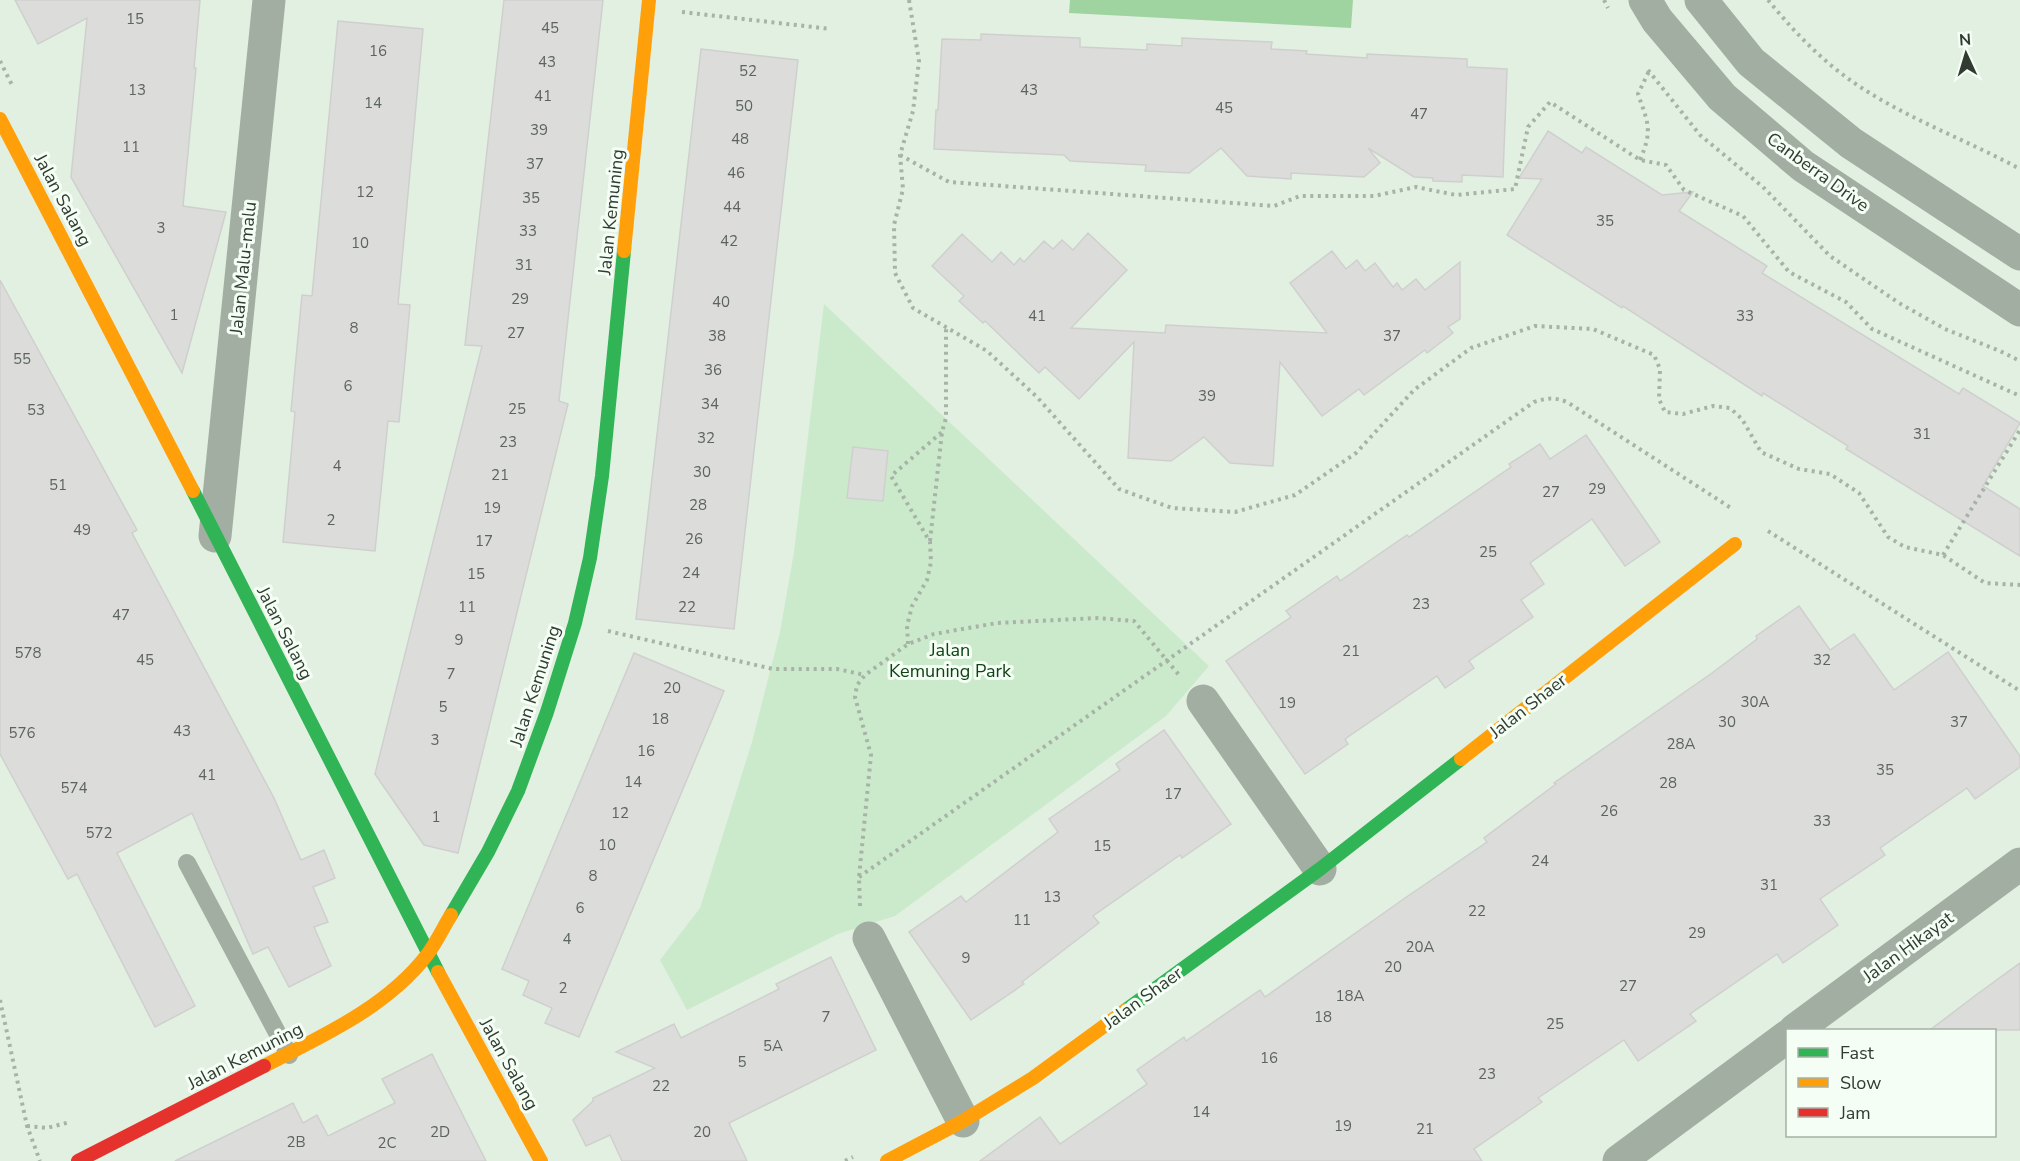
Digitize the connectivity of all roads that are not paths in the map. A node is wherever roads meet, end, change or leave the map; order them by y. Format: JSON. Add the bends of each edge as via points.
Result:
{"nodes":[{"id":1,"x":269,"y":0,"type":"edge"},
{"id":2,"x":1645,"y":0,"type":"edge"},
{"id":3,"x":1701,"y":0,"type":"edge"},
{"id":4,"x":649,"y":4,"type":"edge"},
{"id":5,"x":0,"y":119,"type":"edge"},
{"id":6,"x":2020,"y":254,"type":"edge"},
{"id":7,"x":2020,"y":310,"type":"edge"},
{"id":8,"x":215,"y":536,"type":"junction"},
{"id":9,"x":1735,"y":544,"type":"dead end"},
{"id":10,"x":1203,"y":701,"type":"road end"},
{"id":11,"x":187,"y":863,"type":"dead end"},
{"id":12,"x":2020,"y":864,"type":"edge"},
{"id":13,"x":1320,"y":869,"type":"junction"},
{"id":14,"x":869,"y":938,"type":"road end"},
{"id":15,"x":428,"y":953,"type":"junction"},
{"id":16,"x":1796,"y":1029,"type":"edge"},
{"id":17,"x":1786,"y":1037,"type":"edge"},
{"id":18,"x":289,"y":1054,"type":"junction"},
{"id":19,"x":963,"y":1120,"type":"junction"},
{"id":20,"x":78,"y":1161,"type":"edge"},
{"id":21,"x":541,"y":1161,"type":"edge"},
{"id":22,"x":888,"y":1161,"type":"edge"},
{"id":23,"x":1619,"y":1161,"type":"edge"}],
"edges":[{"from":1,"to":8,"type":"street","name":"Jalan Malu-malu"},
{"from":2,"to":7,"type":"street","name":"Canberra Drive","via":[[1657,20],[1722,97],[1803,166]]},
{"from":3,"to":6,"type":"street","via":[[1751,63],[1851,143]]},
{"from":4,"to":15,"type":"street","name":"Jalan Kemuning","via":[[602,476],[590,558],[575,623],[548,712],[518,791],[488,852]]},
{"from":5,"to":8,"type":"street","name":"Jalan Salang"},
{"from":8,"to":15,"type":"street","name":"Jalan Salang"},
{"from":9,"to":13,"type":"street","name":"Jalan Shaer"},
{"from":10,"to":13,"type":"street"},
{"from":11,"to":18,"type":"lane"},
{"from":12,"to":16,"type":"street","name":"Jalan Hikayat"},
{"from":13,"to":19,"type":"street","name":"Jalan Shaer","via":[[1033,1078]]},
{"from":14,"to":19,"type":"street"},
{"from":15,"to":18,"type":"street","name":"Jalan Kemuning","via":[[382,999],[346,1024]]},
{"from":15,"to":21,"type":"street","name":"Jalan Salang"},
{"from":17,"to":23,"type":"street"},
{"from":18,"to":20,"type":"street","name":"Jalan Kemuning"},
{"from":19,"to":22,"type":"street","name":"Jalan Shaer"}]}
